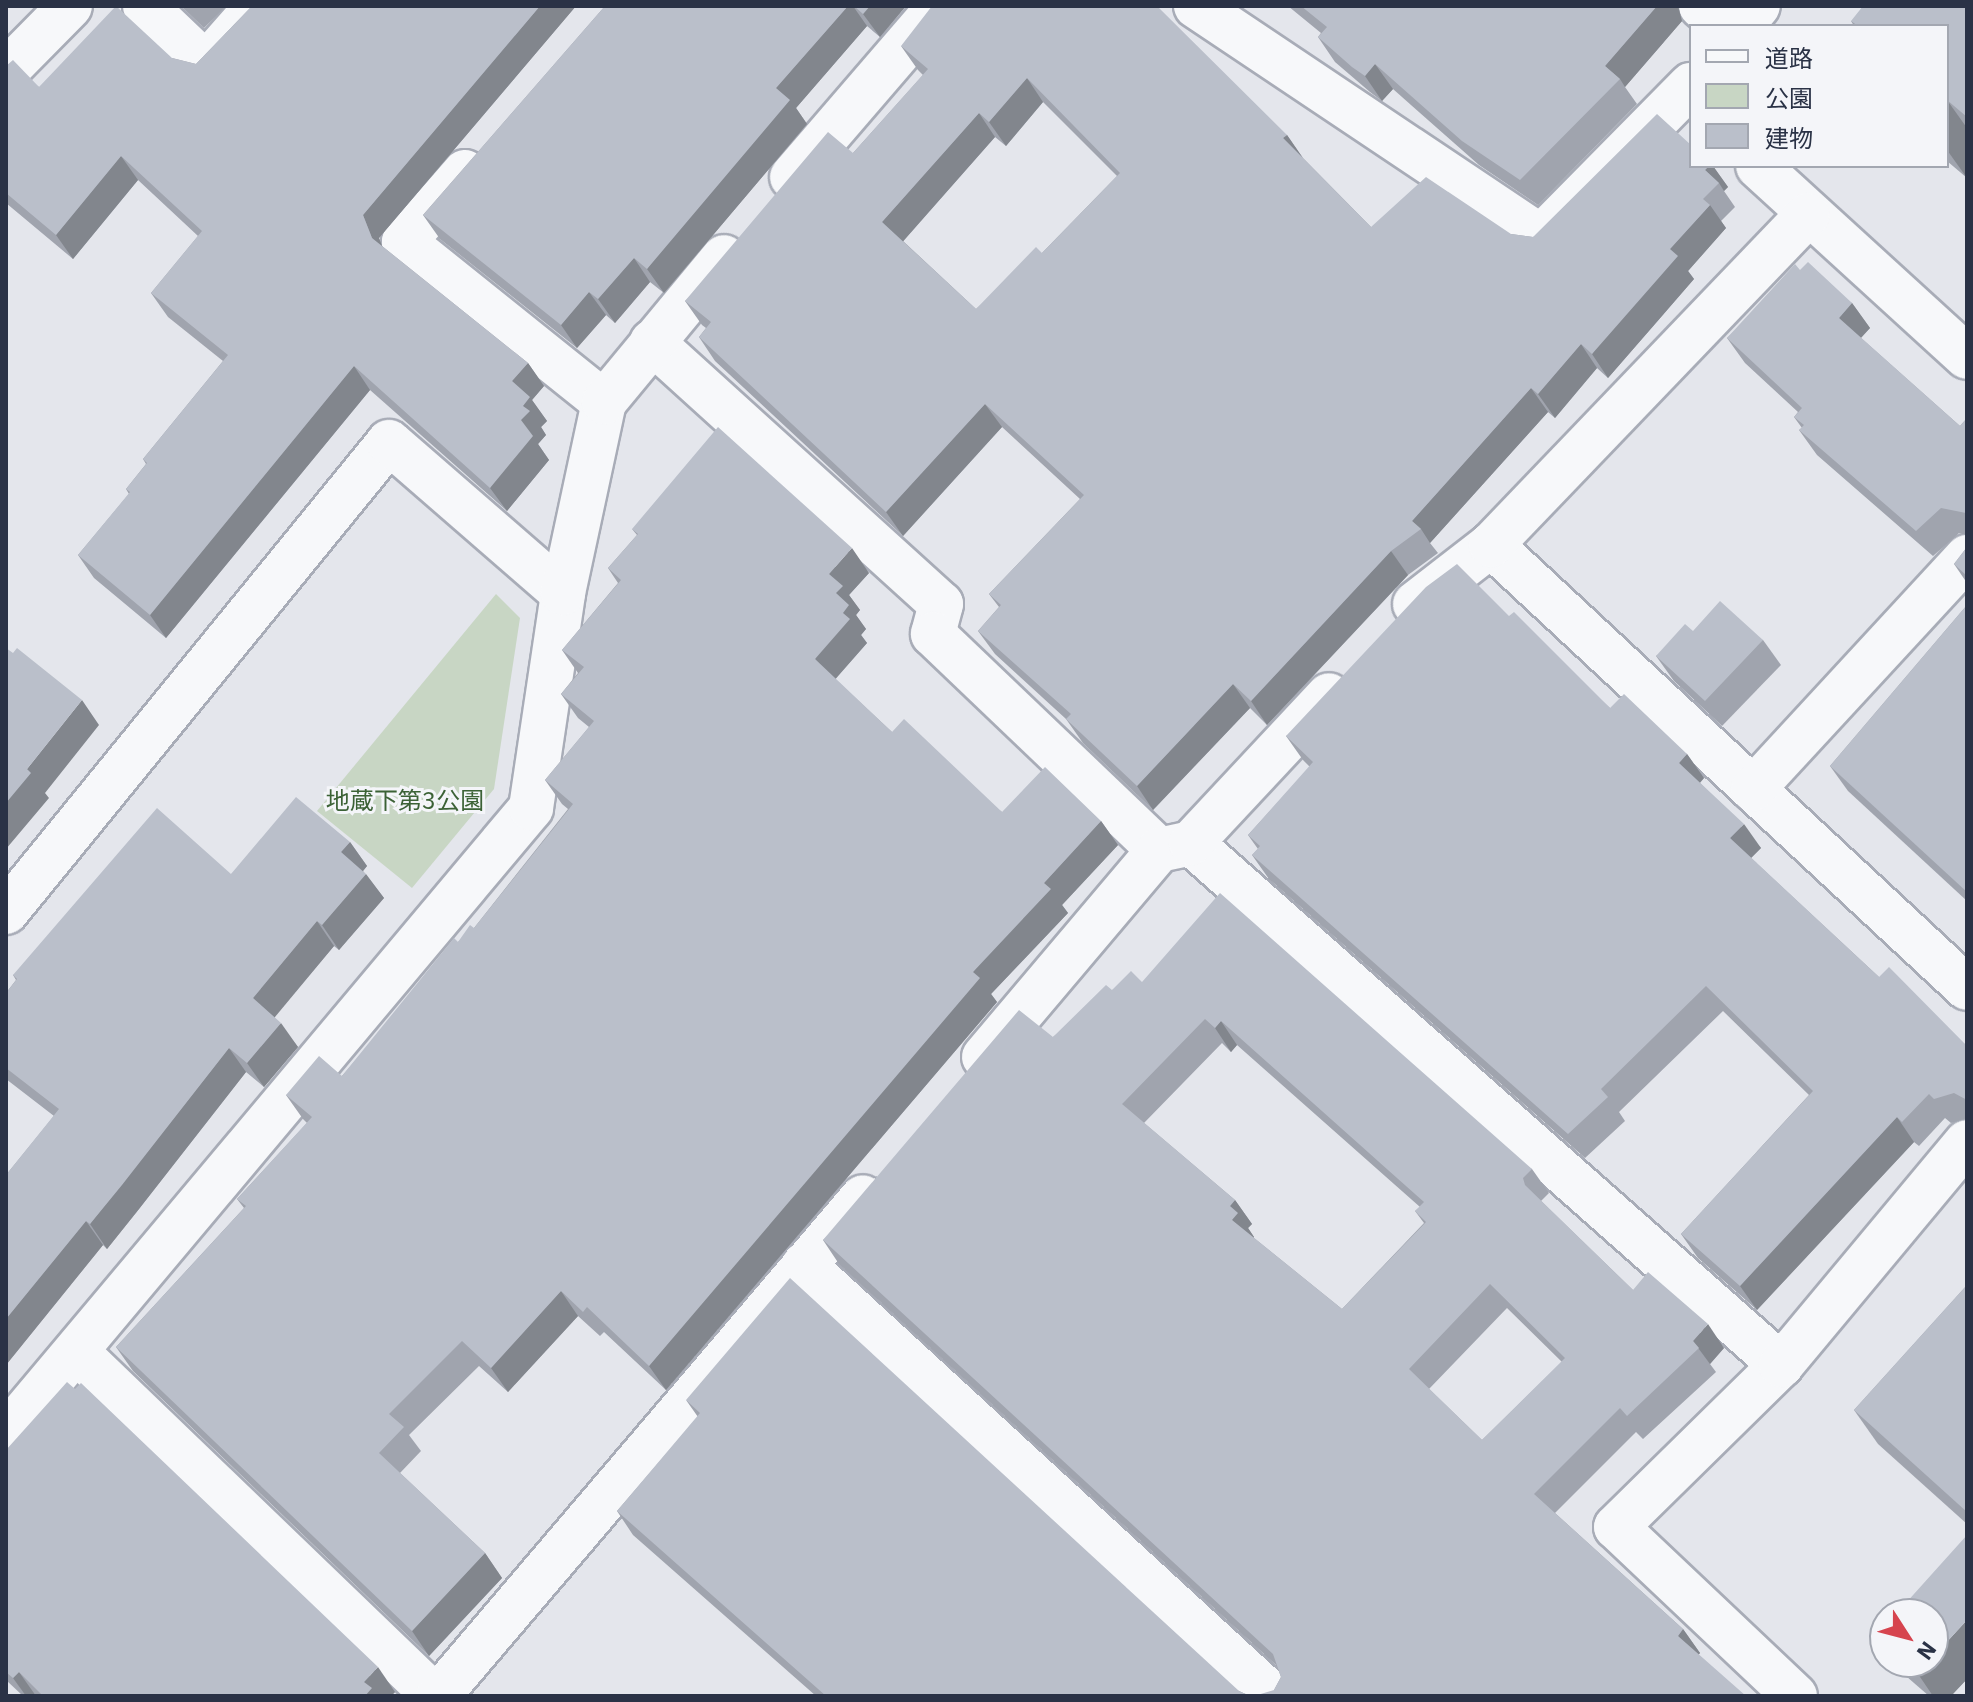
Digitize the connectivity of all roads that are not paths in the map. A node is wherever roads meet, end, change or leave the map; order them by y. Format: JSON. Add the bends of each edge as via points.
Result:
{"nodes":[{"id":1,"x":70,"y":6,"type":"edge"},
{"id":2,"x":145,"y":6,"type":"edge"},
{"id":3,"x":257,"y":6,"type":"edge"},
{"id":4,"x":939,"y":6,"type":"edge"},
{"id":5,"x":1196,"y":6,"type":"edge"},
{"id":6,"x":1701,"y":6,"type":"edge"},
{"id":7,"x":1758,"y":6,"type":"edge"},
{"id":8,"x":1722,"y":24,"type":"edge"},
{"id":9,"x":1743,"y":24,"type":"edge"},
{"id":10,"x":6,"y":71,"type":"edge"},
{"id":11,"x":1689,"y":87,"type":"edge"},
{"id":12,"x":496,"y":136,"type":"edge"},
{"id":13,"x":1760,"y":168,"type":"edge"},
{"id":14,"x":1807,"y":215,"type":"junction"},
{"id":15,"x":652,"y":342,"type":"junction"},
{"id":16,"x":1967,"y":357,"type":"edge"},
{"id":17,"x":604,"y":402,"type":"junction"},
{"id":18,"x":1491,"y":545,"type":"junction"},
{"id":19,"x":1967,"y":557,"type":"edge"},
{"id":20,"x":563,"y":593,"type":"junction"},
{"id":21,"x":1753,"y":789,"type":"junction"},
{"id":22,"x":1175,"y":847,"type":"junction"},
{"id":23,"x":6,"y":912,"type":"edge"},
{"id":24,"x":1967,"y":988,"type":"edge"},
{"id":25,"x":953,"y":1093,"type":"edge"},
{"id":26,"x":1961,"y":1163,"type":"edge"},
{"id":27,"x":891,"y":1165,"type":"edge"},
{"id":28,"x":804,"y":1265,"type":"junction"},
{"id":29,"x":77,"y":1352,"type":"junction"},
{"id":30,"x":1781,"y":1365,"type":"junction"},
{"id":31,"x":6,"y":1434,"type":"edge"},
{"id":32,"x":436,"y":1696,"type":"edge"},
{"id":33,"x":1273,"y":1696,"type":"edge"},
{"id":34,"x":1795,"y":1696,"type":"edge"}],
"edges":[{"from":1,"to":10,"type":"street"},
{"from":2,"to":3,"type":"street","via":[[206,64]]},
{"from":4,"to":15,"type":"street"},
{"from":5,"to":11,"type":"street","via":[[1541,237]]},
{"from":6,"to":8,"type":"street"},
{"from":7,"to":9,"type":"street"},
{"from":12,"to":17,"type":"street","via":[[404,242]]},
{"from":13,"to":14,"type":"street"},
{"from":14,"to":16,"type":"street"},
{"from":14,"to":18,"type":"street"},
{"from":15,"to":17,"type":"street"},
{"from":15,"to":22,"type":"street","via":[[941,604],[933,634]]},
{"from":17,"to":20,"type":"street"},
{"from":18,"to":21,"type":"street"},
{"from":18,"to":22,"type":"street","via":[[1426,592]]},
{"from":19,"to":21,"type":"street"},
{"from":20,"to":23,"type":"street","via":[[389,442]]},
{"from":20,"to":29,"type":"street","via":[[531,808]]},
{"from":21,"to":24,"type":"street"},
{"from":22,"to":25,"type":"street"},
{"from":22,"to":30,"type":"street"},
{"from":26,"to":30,"type":"street"},
{"from":27,"to":28,"type":"street"},
{"from":28,"to":32,"type":"street"},
{"from":28,"to":33,"type":"street"},
{"from":29,"to":31,"type":"street"},
{"from":29,"to":32,"type":"street"},
{"from":30,"to":34,"type":"street","via":[[1616,1527]]}]}
